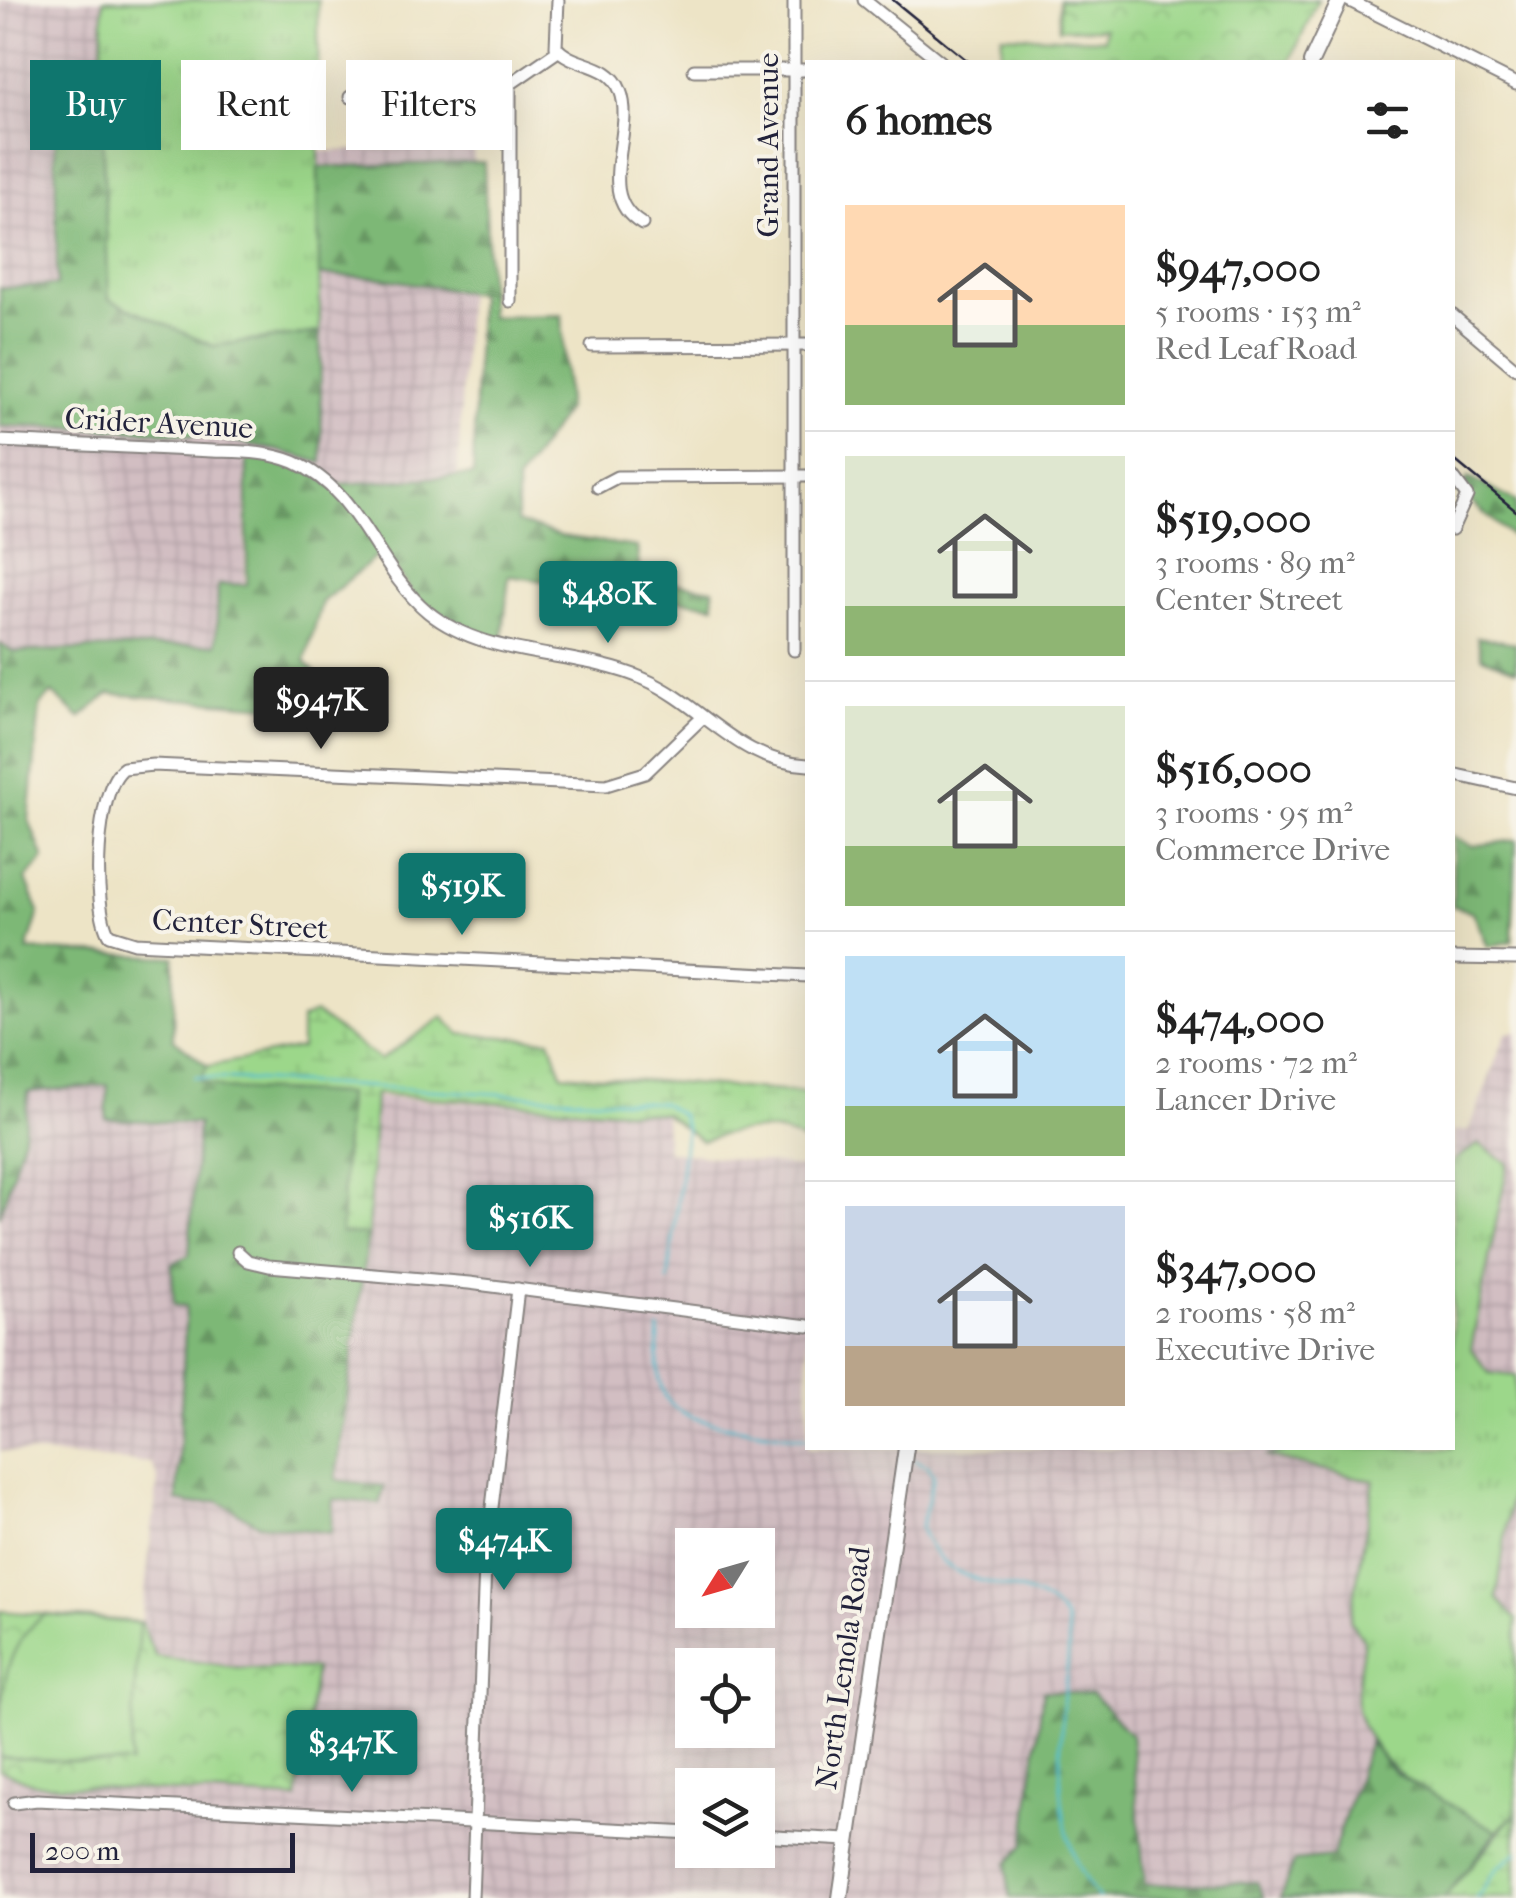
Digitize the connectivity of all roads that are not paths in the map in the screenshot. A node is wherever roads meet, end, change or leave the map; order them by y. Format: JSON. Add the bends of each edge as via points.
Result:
{"nodes":[{"id":1,"x":558,"y":0,"type":"edge"},
{"id":2,"x":794,"y":0,"type":"edge"},
{"id":3,"x":864,"y":0,"type":"edge"},
{"id":4,"x":1340,"y":0,"type":"edge"},
{"id":5,"x":1348,"y":0,"type":"edge"},
{"id":6,"x":558,"y":50,"type":"junction"},
{"id":7,"x":939,"y":60,"type":"edge"},
{"id":8,"x":1312,"y":60,"type":"edge"},
{"id":9,"x":694,"y":70,"type":"dead end"},
{"id":10,"x":805,"y":70,"type":"edge"},
{"id":11,"x":793,"y":71,"type":"junction"},
{"id":12,"x":512,"y":83,"type":"edge"},
{"id":13,"x":1516,"y":84,"type":"edge"},
{"id":14,"x":510,"y":150,"type":"edge"},
{"id":15,"x":805,"y":203,"type":"edge"},
{"id":16,"x":793,"y":204,"type":"junction"},
{"id":17,"x":642,"y":224,"type":"dead end"},
{"id":18,"x":510,"y":301,"type":"dead end"},
{"id":19,"x":1455,"y":318,"type":"edge"},
{"id":20,"x":592,"y":346,"type":"dead end"},
{"id":21,"x":801,"y":346,"type":"edge"},
{"id":22,"x":1516,"y":369,"type":"edge"},
{"id":23,"x":0,"y":441,"type":"edge"},
{"id":24,"x":801,"y":476,"type":"edge"},
{"id":25,"x":1457,"y":479,"type":"edge"},
{"id":26,"x":598,"y":487,"type":"dead end"},
{"id":27,"x":1455,"y":522,"type":"edge"},
{"id":28,"x":794,"y":650,"type":"dead end"},
{"id":29,"x":703,"y":717,"type":"junction"},
{"id":30,"x":805,"y":764,"type":"edge"},
{"id":31,"x":1455,"y":775,"type":"edge"},
{"id":32,"x":1516,"y":788,"type":"edge"},
{"id":33,"x":1455,"y":958,"type":"edge"},
{"id":34,"x":1516,"y":959,"type":"edge"},
{"id":35,"x":805,"y":976,"type":"edge"},
{"id":36,"x":238,"y":1252,"type":"dead end"},
{"id":37,"x":518,"y":1289,"type":"junction"},
{"id":38,"x":805,"y":1326,"type":"edge"},
{"id":39,"x":906,"y":1450,"type":"edge"},
{"id":40,"x":14,"y":1803,"type":"dead end"},
{"id":41,"x":474,"y":1822,"type":"junction"},
{"id":42,"x":675,"y":1832,"type":"edge"},
{"id":43,"x":775,"y":1836,"type":"edge"},
{"id":44,"x":846,"y":1840,"type":"junction"},
{"id":45,"x":472,"y":1898,"type":"edge"},
{"id":46,"x":840,"y":1898,"type":"edge"}],
"edges":[{"from":1,"to":6,"type":"street"},
{"from":2,"to":11,"type":"street","name":"Grand Avenue"},
{"from":3,"to":7,"type":"street"},
{"from":4,"to":8,"type":"main road"},
{"from":5,"to":13,"type":"street"},
{"from":6,"to":12,"type":"street"},
{"from":6,"to":17,"type":"street","via":[[618,84],[620,193]]},
{"from":9,"to":11,"type":"street"},
{"from":10,"to":11,"type":"street"},
{"from":11,"to":16,"type":"street","name":"Grand Avenue"},
{"from":14,"to":18,"type":"street"},
{"from":15,"to":16,"type":"street"},
{"from":16,"to":21,"type":"street","name":"Grand Avenue"},
{"from":19,"to":22,"type":"street"},
{"from":20,"to":21,"type":"street"},
{"from":21,"to":24,"type":"street","name":"Grand Avenue"},
{"from":23,"to":29,"type":"street","name":"Crider Avenue","via":[[246,451],[290,461],[340,492],[402,584],[436,618],[476,638],[633,674]]},
{"from":24,"to":26,"type":"street","via":[[617,477]]},
{"from":24,"to":28,"type":"street","name":"Grand Avenue"},
{"from":25,"to":27,"type":"street","via":[[1467,496]]},
{"from":29,"to":30,"type":"street","name":"Crider Avenue","via":[[746,750]]},
{"from":29,"to":35,"type":"street","name":"Center Street","via":[[645,773],[606,786],[153,764],[124,768],[112,780],[102,819],[101,919],[109,935],[135,944]]},
{"from":31,"to":32,"type":"street"},
{"from":33,"to":34,"type":"street"},
{"from":36,"to":37,"type":"street","via":[[269,1266]]},
{"from":37,"to":38,"type":"street"},
{"from":37,"to":41,"type":"street","via":[[486,1553]]},
{"from":39,"to":44,"type":"main road","name":"North Lenola Road"},
{"from":40,"to":41,"type":"street"},
{"from":41,"to":42,"type":"street"},
{"from":41,"to":45,"type":"street"},
{"from":43,"to":44,"type":"street"},
{"from":44,"to":46,"type":"main road","name":"North Lenola Road"}]}
